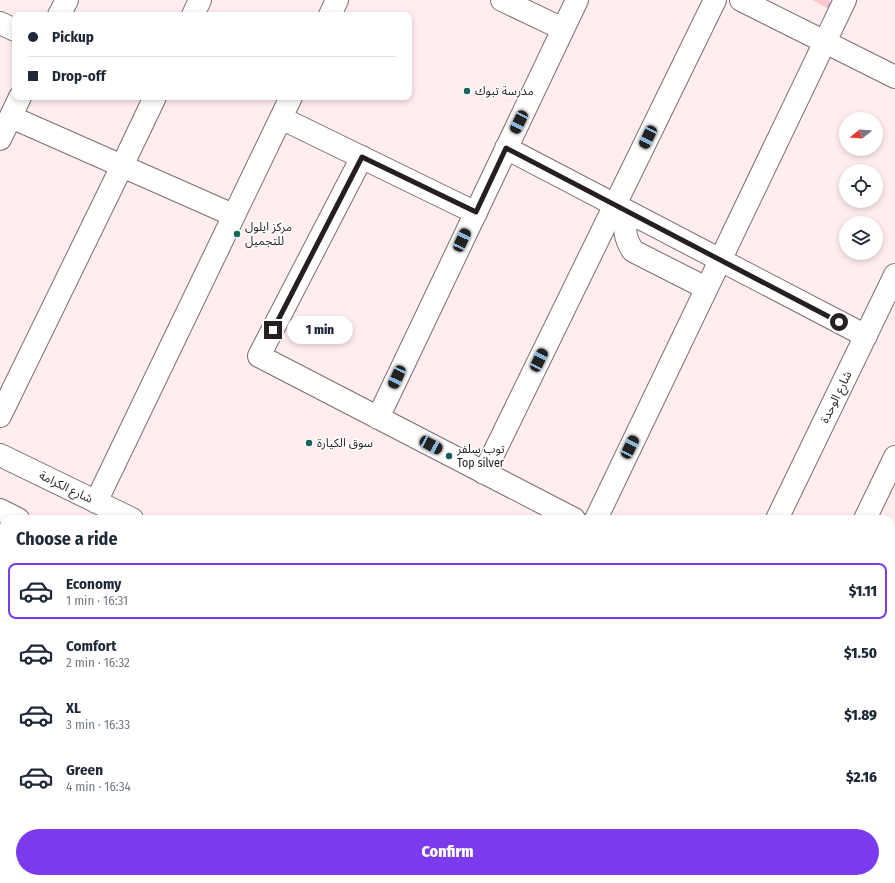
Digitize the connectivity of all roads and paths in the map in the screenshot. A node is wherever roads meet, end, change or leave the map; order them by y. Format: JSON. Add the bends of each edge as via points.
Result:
{"nodes":[{"id":1,"x":67,"y":0,"type":"edge"},
{"id":2,"x":200,"y":0,"type":"edge"},
{"id":3,"x":337,"y":0,"type":"edge"},
{"id":4,"x":502,"y":0,"type":"edge"},
{"id":5,"x":577,"y":0,"type":"edge"},
{"id":6,"x":715,"y":0,"type":"edge"},
{"id":7,"x":741,"y":0,"type":"edge"},
{"id":8,"x":845,"y":0,"type":"edge"},
{"id":9,"x":61,"y":12,"type":"edge"},
{"id":10,"x":194,"y":12,"type":"edge"},
{"id":11,"x":331,"y":12,"type":"edge"},
{"id":12,"x":0,"y":23,"type":"edge"},
{"id":13,"x":12,"y":29,"type":"edge"},
{"id":14,"x":563,"y":29,"type":"junction"},
{"id":15,"x":825,"y":42,"type":"junction"},
{"id":16,"x":895,"y":78,"type":"edge"},
{"id":17,"x":19,"y":100,"type":"edge"},
{"id":18,"x":154,"y":100,"type":"edge"},
{"id":19,"x":290,"y":100,"type":"edge"},
{"id":20,"x":11,"y":116,"type":"junction"},
{"id":21,"x":281,"y":118,"type":"junction"},
{"id":22,"x":0,"y":139,"type":"edge"},
{"id":23,"x":506,"y":148,"type":"junction"},
{"id":24,"x":362,"y":157,"type":"junction"},
{"id":25,"x":122,"y":166,"type":"junction"},
{"id":26,"x":621,"y":209,"type":"junction"},
{"id":27,"x":476,"y":212,"type":"junction"},
{"id":28,"x":234,"y":215,"type":"junction"},
{"id":29,"x":720,"y":260,"type":"junction"},
{"id":30,"x":895,"y":275,"type":"edge"},
{"id":31,"x":706,"y":288,"type":"junction"},
{"id":32,"x":866,"y":336,"type":"junction"},
{"id":33,"x":0,"y":416,"type":"edge"},
{"id":34,"x":378,"y":418,"type":"junction"},
{"id":35,"x":0,"y":455,"type":"edge"},
{"id":36,"x":895,"y":457,"type":"edge"},
{"id":37,"x":484,"y":472,"type":"junction"},
{"id":38,"x":96,"y":502,"type":"junction"},
{"id":39,"x":0,"y":510,"type":"edge"},
{"id":40,"x":10,"y":515,"type":"edge"},
{"id":41,"x":124,"y":515,"type":"edge"},
{"id":42,"x":566,"y":515,"type":"edge"},
{"id":43,"x":598,"y":515,"type":"edge"},
{"id":44,"x":779,"y":515,"type":"edge"},
{"id":45,"x":867,"y":515,"type":"edge"}],
"edges":[{"from":1,"to":9,"type":"street"},
{"from":2,"to":10,"type":"street"},
{"from":3,"to":11,"type":"street"},
{"from":4,"to":14,"type":"street"},
{"from":5,"to":14,"type":"street"},
{"from":6,"to":26,"type":"street"},
{"from":7,"to":15,"type":"street"},
{"from":8,"to":15,"type":"street"},
{"from":12,"to":13,"type":"street"},
{"from":14,"to":23,"type":"street"},
{"from":15,"to":16,"type":"street"},
{"from":15,"to":29,"type":"street"},
{"from":17,"to":20,"type":"street"},
{"from":18,"to":25,"type":"street"},
{"from":19,"to":21,"type":"street"},
{"from":20,"to":22,"type":"street"},
{"from":20,"to":25,"type":"street"},
{"from":21,"to":24,"type":"street"},
{"from":21,"to":28,"type":"street"},
{"from":23,"to":26,"type":"street"},
{"from":23,"to":27,"type":"street"},
{"from":24,"to":27,"type":"street"},
{"from":24,"to":34,"type":"street","via":[[259,356]]},
{"from":25,"to":28,"type":"street"},
{"from":25,"to":33,"type":"street"},
{"from":26,"to":29,"type":"street"},
{"from":26,"to":31,"type":"street","via":[[626,240],[633,251]]},
{"from":26,"to":37,"type":"street"},
{"from":27,"to":34,"type":"street"},
{"from":28,"to":38,"type":"street"},
{"from":29,"to":31,"type":"street"},
{"from":29,"to":32,"type":"street"},
{"from":30,"to":32,"type":"street","name":"شارع الوحدة"},
{"from":31,"to":43,"type":"street"},
{"from":32,"to":44,"type":"street","name":"شارع الوحدة"},
{"from":34,"to":37,"type":"street"},
{"from":35,"to":38,"type":"street","name":"شارع الكرامة"},
{"from":36,"to":45,"type":"street"},
{"from":37,"to":42,"type":"street"},
{"from":38,"to":41,"type":"street","name":"شارع الكرامة"},
{"from":39,"to":40,"type":"street"}]}
